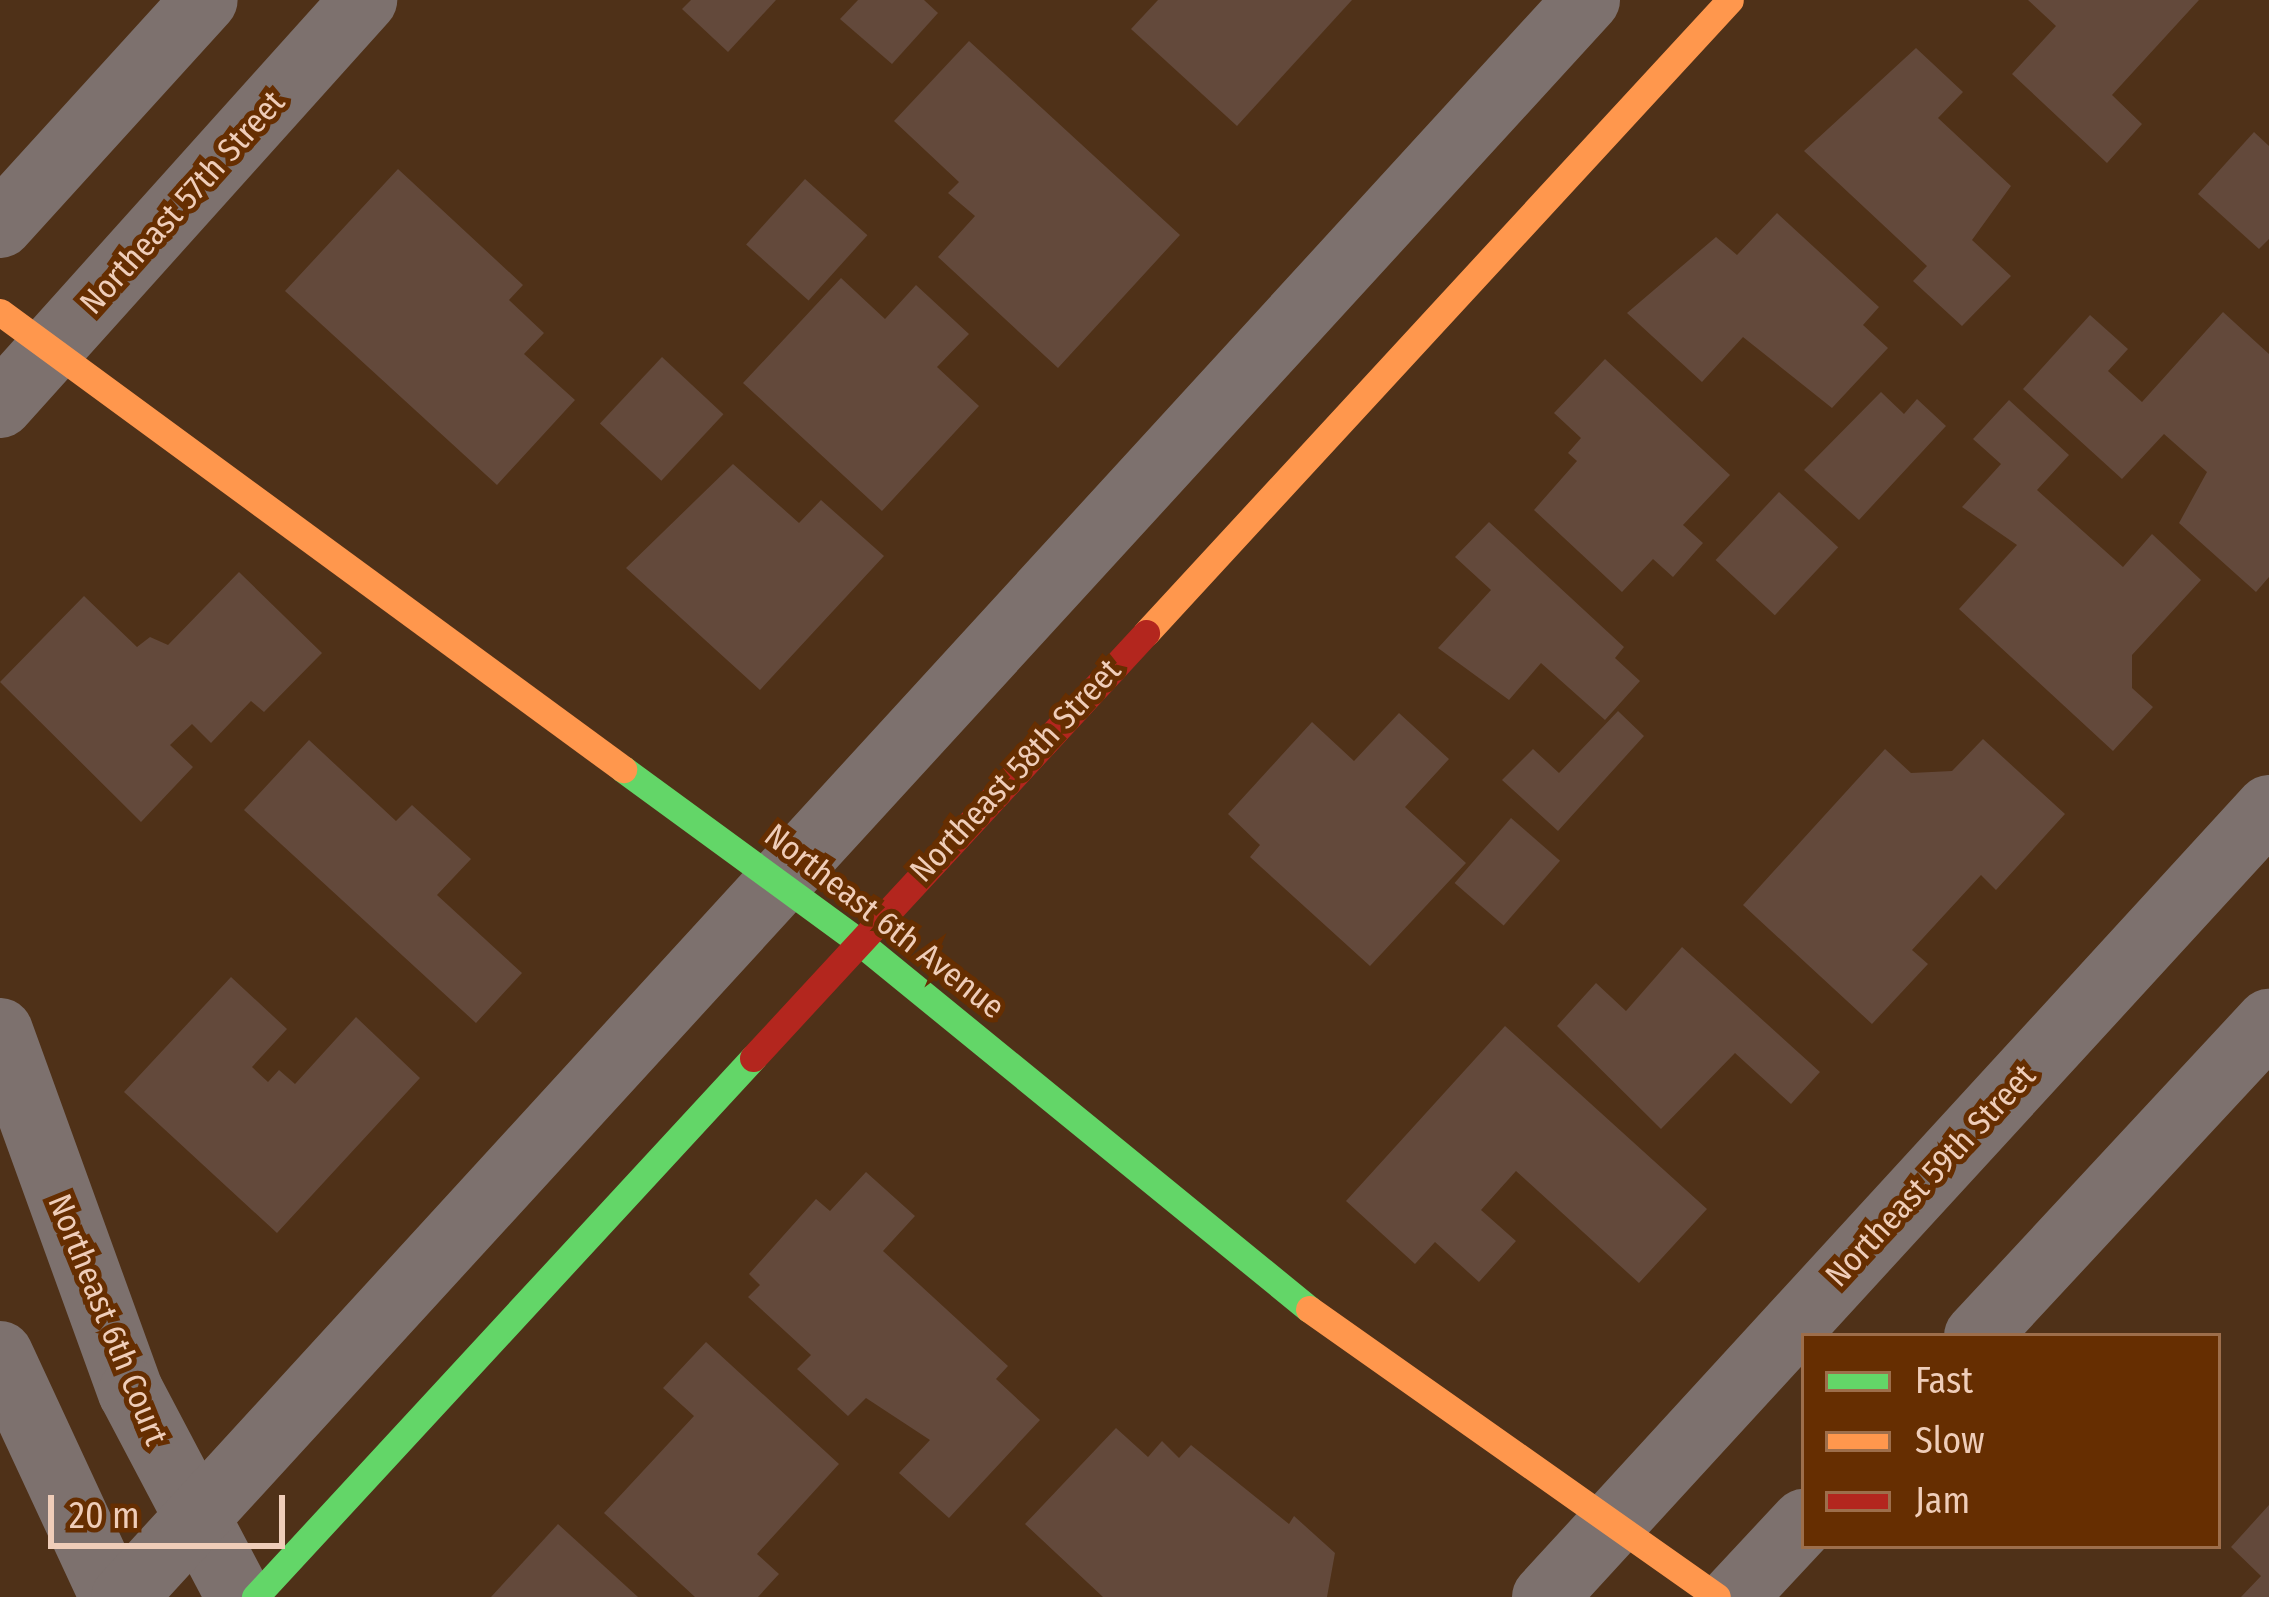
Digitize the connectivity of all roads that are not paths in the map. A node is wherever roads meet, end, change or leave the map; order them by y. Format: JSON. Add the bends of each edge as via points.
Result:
{"nodes":[{"id":1,"x":205,"y":0,"type":"edge"},
{"id":2,"x":364,"y":0,"type":"edge"},
{"id":3,"x":1587,"y":0,"type":"edge"},
{"id":4,"x":1730,"y":0,"type":"edge"},
{"id":5,"x":0,"y":225,"type":"edge"},
{"id":6,"x":0,"y":312,"type":"edge"},
{"id":7,"x":54,"y":348,"type":"junction"},
{"id":8,"x":0,"y":405,"type":"edge"},
{"id":9,"x":2269,"y":808,"type":"edge"},
{"id":10,"x":775,"y":880,"type":"junction"},
{"id":11,"x":858,"y":941,"type":"junction"},
{"id":12,"x":2269,"y":1022,"type":"edge"},
{"id":13,"x":0,"y":1031,"type":"edge"},
{"id":14,"x":1980,"y":1333,"type":"edge"},
{"id":15,"x":0,"y":1354,"type":"edge"},
{"id":16,"x":194,"y":1520,"type":"junction"},
{"id":17,"x":1612,"y":1524,"type":"junction"},
{"id":18,"x":1801,"y":1525,"type":"edge"},
{"id":19,"x":112,"y":1597,"type":"edge"},
{"id":20,"x":124,"y":1597,"type":"edge"},
{"id":21,"x":239,"y":1597,"type":"edge"},
{"id":22,"x":255,"y":1597,"type":"edge"},
{"id":23,"x":1545,"y":1597,"type":"edge"},
{"id":24,"x":1718,"y":1597,"type":"edge"},
{"id":25,"x":1734,"y":1597,"type":"edge"}],
"edges":[{"from":1,"to":5,"type":"street"},
{"from":2,"to":7,"type":"street","name":"Northeast 57th Street"},
{"from":3,"to":10,"type":"street"},
{"from":4,"to":11,"type":"street","name":"Northeast 58th Street"},
{"from":6,"to":7,"type":"street","name":"Northeast 6th Avenue"},
{"from":7,"to":8,"type":"street","name":"Northeast 57th Street"},
{"from":7,"to":10,"type":"street","name":"Northeast 6th Avenue"},
{"from":9,"to":17,"type":"street","name":"Northeast 59th Street"},
{"from":10,"to":11,"type":"street","name":"Northeast 6th Avenue"},
{"from":10,"to":16,"type":"street"},
{"from":11,"to":17,"type":"street","name":"Northeast 6th Avenue","via":[[1169,1203]]},
{"from":11,"to":22,"type":"street","name":"Northeast 58th Street"},
{"from":12,"to":14,"type":"street"},
{"from":13,"to":16,"type":"street","name":"Northeast 6th Court","via":[[65,1230]]},
{"from":15,"to":19,"type":"street","via":[[58,1498]]},
{"from":16,"to":20,"type":"street"},
{"from":16,"to":21,"type":"street","name":"Northeast 6th Court"},
{"from":17,"to":23,"type":"street","name":"Northeast 59th Street"},
{"from":17,"to":24,"type":"street","name":"Northeast 6th Avenue"},
{"from":18,"to":25,"type":"street"}]}
